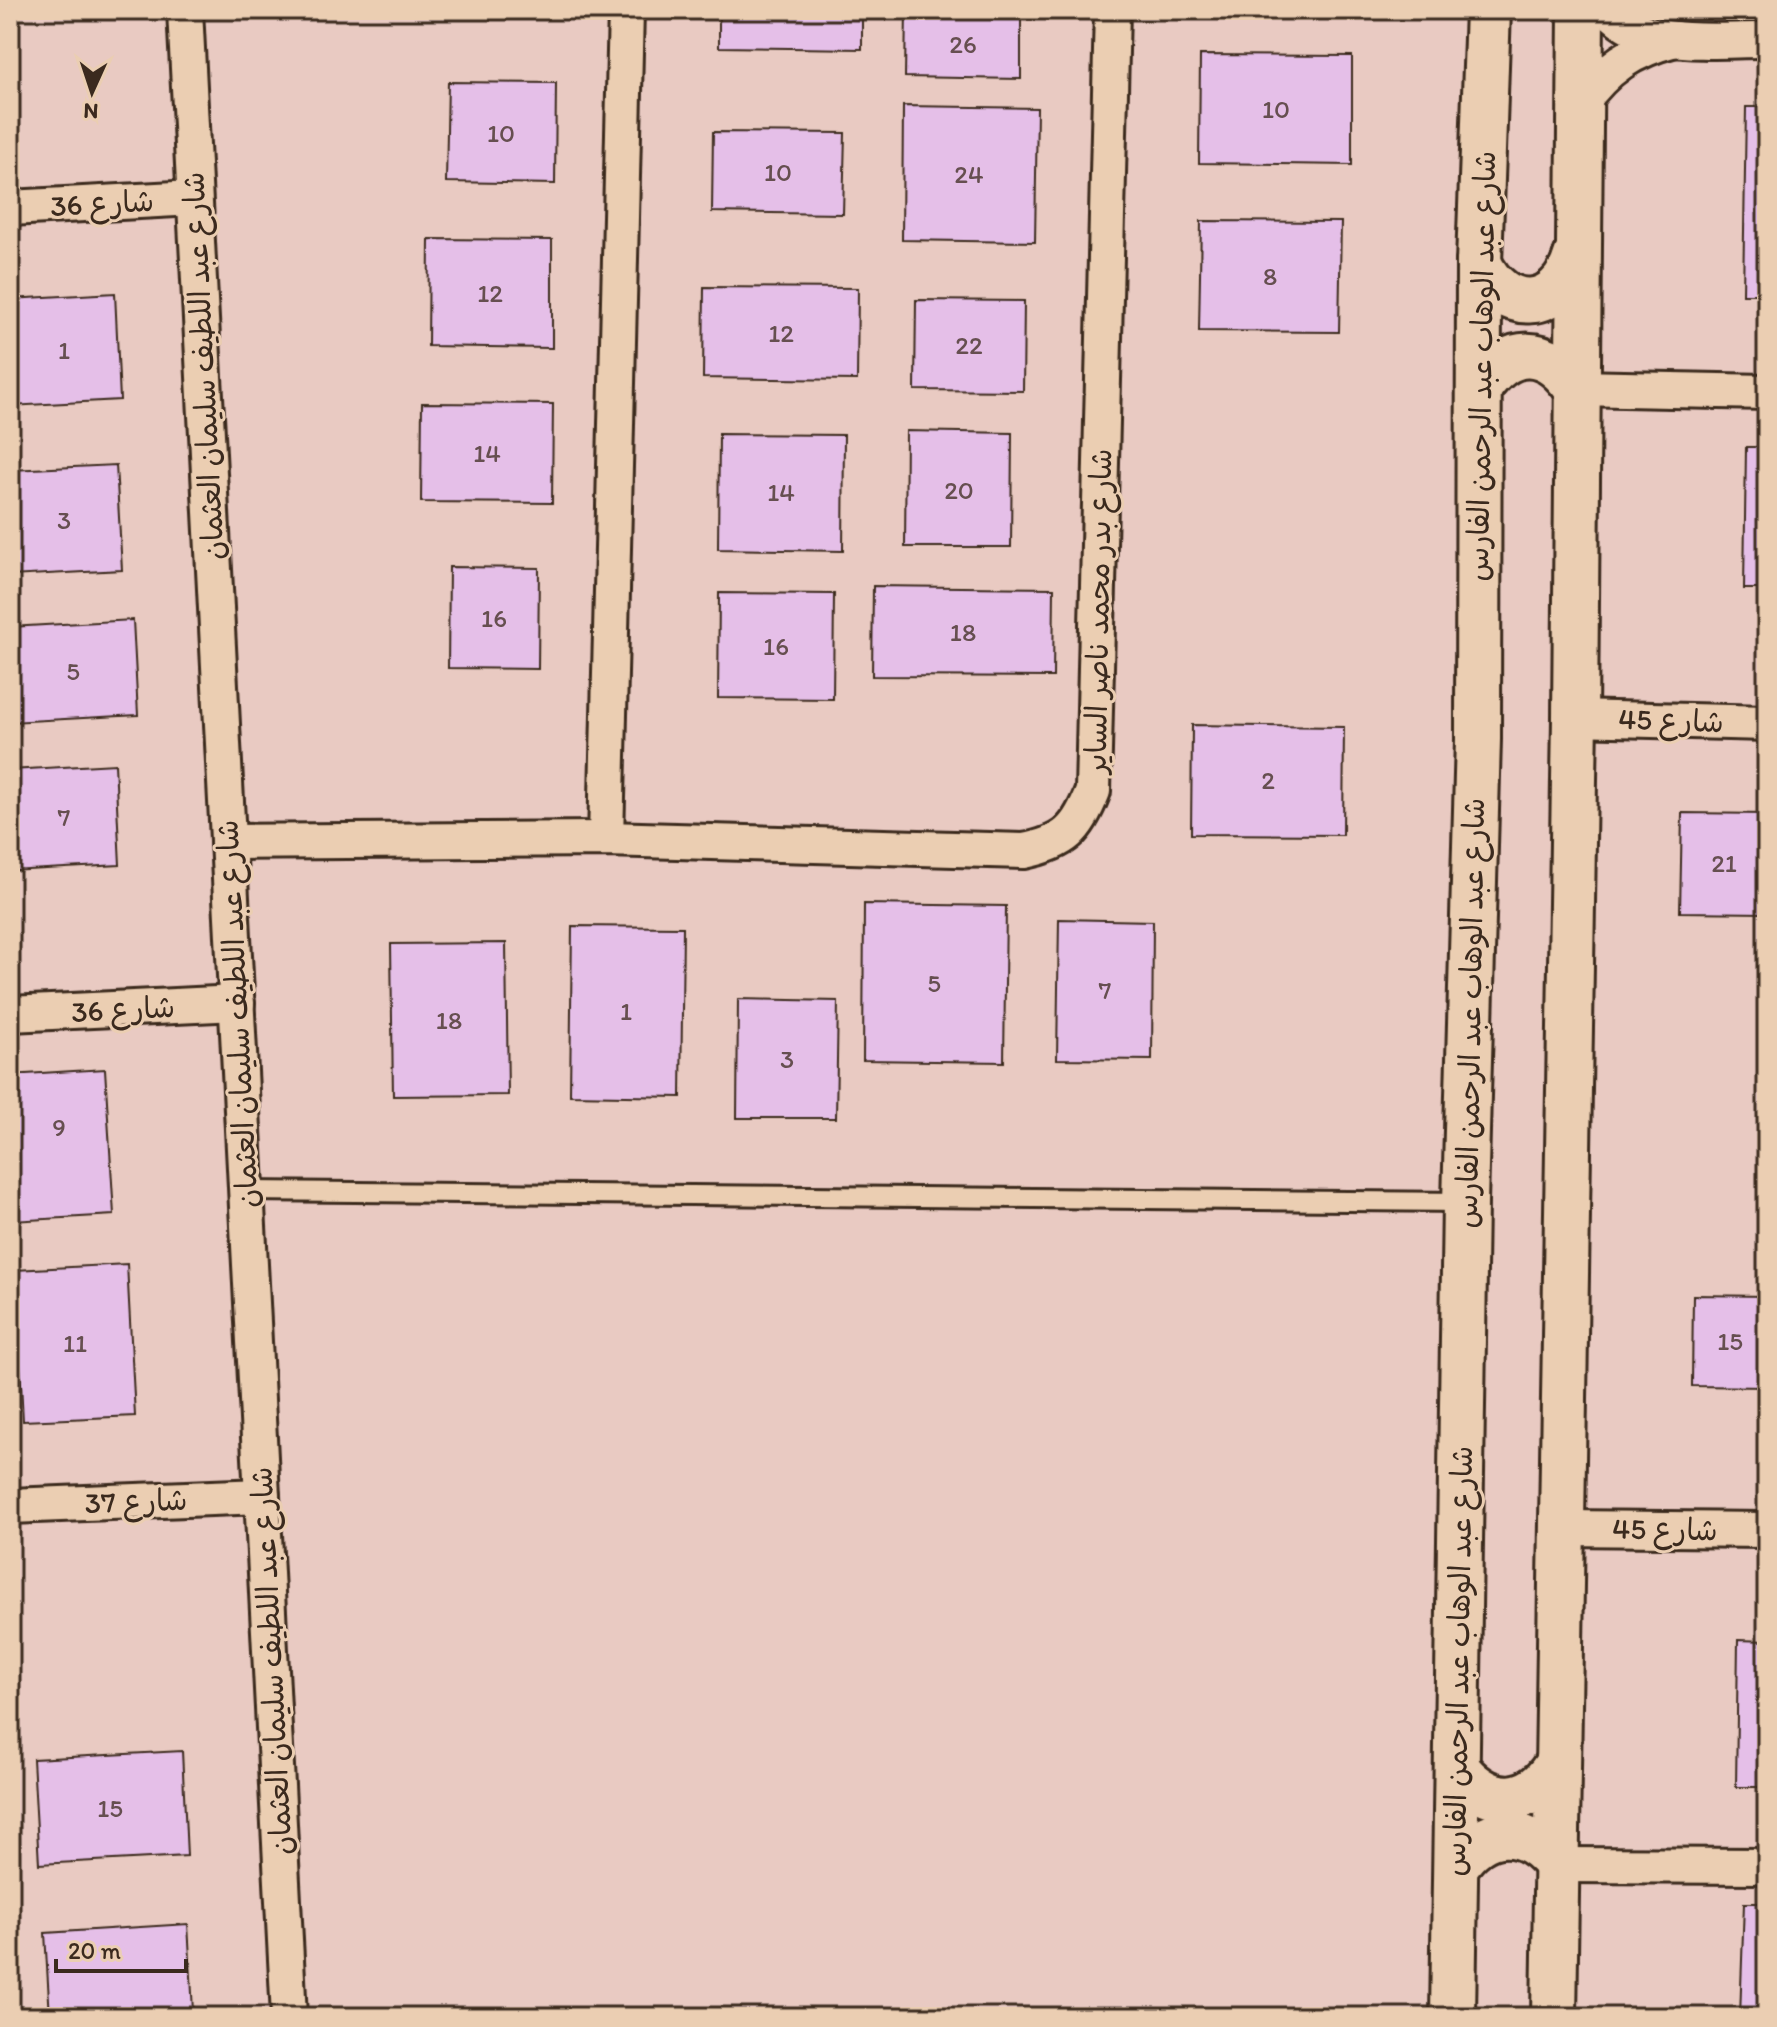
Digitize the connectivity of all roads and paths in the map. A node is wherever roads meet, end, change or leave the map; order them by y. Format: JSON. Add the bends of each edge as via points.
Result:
{"nodes":[{"id":1,"x":185,"y":10,"type":"edge"},
{"id":2,"x":626,"y":10,"type":"edge"},
{"id":3,"x":1112,"y":10,"type":"edge"},
{"id":4,"x":1488,"y":10,"type":"edge"},
{"id":5,"x":1581,"y":10,"type":"edge"},
{"id":6,"x":1610,"y":10,"type":"edge"},
{"id":7,"x":1676,"y":39,"type":"junction"},
{"id":8,"x":1767,"y":40,"type":"edge"},
{"id":9,"x":1580,"y":104,"type":"junction"},
{"id":10,"x":194,"y":198,"type":"junction"},
{"id":11,"x":10,"y":208,"type":"edge"},
{"id":12,"x":1576,"y":256,"type":"junction"},
{"id":13,"x":1479,"y":263,"type":"junction"},
{"id":14,"x":1480,"y":387,"type":"junction"},
{"id":15,"x":1576,"y":388,"type":"junction"},
{"id":16,"x":1767,"y":392,"type":"edge"},
{"id":17,"x":1575,"y":718,"type":"junction"},
{"id":18,"x":1767,"y":723,"type":"edge"},
{"id":19,"x":606,"y":839,"type":"junction"},
{"id":20,"x":228,"y":842,"type":"junction"},
{"id":21,"x":237,"y":1003,"type":"junction"},
{"id":22,"x":10,"y":1014,"type":"edge"},
{"id":23,"x":246,"y":1191,"type":"junction"},
{"id":24,"x":1465,"y":1202,"type":"junction"},
{"id":25,"x":262,"y":1496,"type":"junction"},
{"id":26,"x":10,"y":1506,"type":"edge"},
{"id":27,"x":1564,"y":1528,"type":"junction"},
{"id":28,"x":1767,"y":1530,"type":"edge"},
{"id":29,"x":1558,"y":1762,"type":"junction"},
{"id":30,"x":1457,"y":1768,"type":"junction"},
{"id":31,"x":1557,"y":1865,"type":"junction"},
{"id":32,"x":1456,"y":1866,"type":"junction"},
{"id":33,"x":1767,"y":1866,"type":"edge"},
{"id":34,"x":289,"y":2017,"type":"edge"},
{"id":35,"x":1453,"y":2017,"type":"edge"},
{"id":36,"x":1554,"y":2017,"type":"edge"}],
"edges":[{"from":1,"to":10,"type":"street","name":"شارع عبد اللطيف سليمان العثمان"},
{"from":2,"to":19,"type":"street"},
{"from":3,"to":19,"type":"street","name":"شارع بدر محمد ناصر الساير","via":[[1093,791],[1082,820],[1048,846],[1024,851]]},
{"from":4,"to":13,"type":"street","name":"شارع عبد الوهاب عبد الرحمن الفارس"},
{"from":5,"to":9,"type":"street"},
{"from":6,"to":7,"type":"street","via":[[1644,33]]},
{"from":7,"to":8,"type":"street"},
{"from":7,"to":9,"type":"street","via":[[1620,60]]},
{"from":9,"to":12,"type":"street"},
{"from":10,"to":11,"type":"street","name":"شارع 36"},
{"from":10,"to":20,"type":"street","name":"شارع عبد اللطيف سليمان العثمان"},
{"from":12,"to":13,"type":"street","via":[[1571,275],[1558,290],[1521,301],[1488,281]]},
{"from":12,"to":15,"type":"street"},
{"from":13,"to":14,"type":"street","name":"شارع عبد الوهاب عبد الرحمن الفارس"},
{"from":14,"to":15,"type":"street","via":[[1494,368],[1516,356],[1540,356],[1562,368]]},
{"from":14,"to":24,"type":"street","name":"شارع عبد الوهاب عبد الرحمن الفارس","via":[[1478,739]]},
{"from":15,"to":16,"type":"street"},
{"from":15,"to":17,"type":"street"},
{"from":17,"to":18,"type":"street","name":"شارع 45"},
{"from":17,"to":27,"type":"street"},
{"from":19,"to":20,"type":"street","name":"شارع بدر محمد ناصر الساير"},
{"from":20,"to":21,"type":"street","name":"شارع عبد اللطيف سليمان العثمان"},
{"from":21,"to":22,"type":"street","name":"شارع 36"},
{"from":21,"to":23,"type":"street","name":"شارع عبد اللطيف سليمان العثمان"},
{"from":23,"to":24,"type":"lane"},
{"from":23,"to":25,"type":"street","name":"شارع عبد اللطيف سليمان العثمان"},
{"from":24,"to":30,"type":"street","name":"شارع عبد الوهاب عبد الرحمن الفارس"},
{"from":25,"to":26,"type":"street","name":"شارع 37"},
{"from":25,"to":34,"type":"street","name":"شارع عبد اللطيف سليمان العثمان"},
{"from":27,"to":28,"type":"street","name":"شارع 45"},
{"from":27,"to":29,"type":"street"},
{"from":29,"to":30,"type":"street","via":[[1548,1780],[1510,1799],[1470,1785]]},
{"from":29,"to":31,"type":"street"},
{"from":30,"to":32,"type":"street","name":"شارع عبد الوهاب عبد الرحمن الفارس"},
{"from":31,"to":32,"type":"street","via":[[1527,1837],[1506,1834],[1485,1838]]},
{"from":31,"to":33,"type":"street"},
{"from":31,"to":36,"type":"street"},
{"from":32,"to":35,"type":"street","name":"شارع عبد الوهاب عبد الرحمن الفارس"}]}
